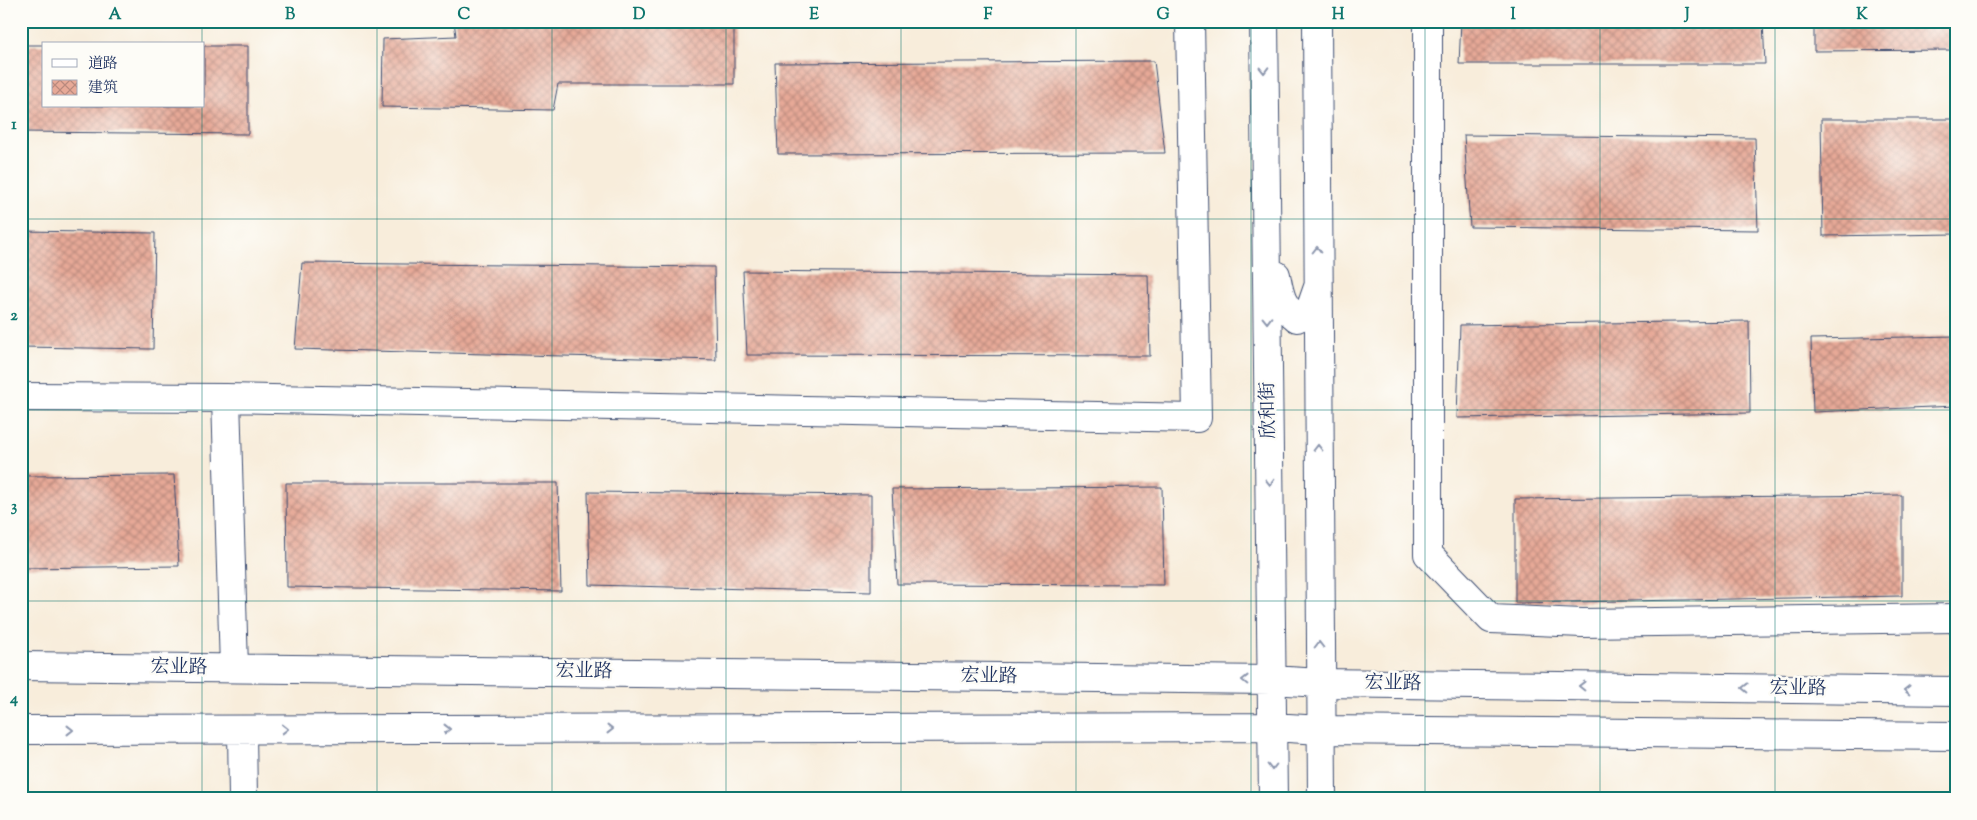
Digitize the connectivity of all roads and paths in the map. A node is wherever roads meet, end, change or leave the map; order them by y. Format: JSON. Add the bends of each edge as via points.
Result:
{"nodes":[{"id":1,"x":1190,"y":21,"type":"edge"},
{"id":2,"x":1264,"y":21,"type":"edge"},
{"id":3,"x":1317,"y":21,"type":"edge"},
{"id":4,"x":1428,"y":21,"type":"edge"},
{"id":5,"x":1266,"y":225,"type":"junction"},
{"id":6,"x":1318,"y":287,"type":"junction"},
{"id":7,"x":21,"y":396,"type":"edge"},
{"id":8,"x":226,"y":398,"type":"junction"},
{"id":9,"x":1956,"y":618,"type":"edge"},
{"id":10,"x":21,"y":666,"type":"edge"},
{"id":11,"x":234,"y":668,"type":"junction"},
{"id":12,"x":1272,"y":680,"type":"junction"},
{"id":13,"x":1320,"y":683,"type":"junction"},
{"id":14,"x":1956,"y":691,"type":"edge"},
{"id":15,"x":1272,"y":727,"type":"junction"},
{"id":16,"x":21,"y":730,"type":"edge"},
{"id":17,"x":242,"y":730,"type":"junction"},
{"id":18,"x":1320,"y":730,"type":"junction"},
{"id":19,"x":1956,"y":736,"type":"edge"},
{"id":20,"x":243,"y":799,"type":"edge"},
{"id":21,"x":1272,"y":799,"type":"edge"},
{"id":22,"x":1322,"y":799,"type":"edge"}],
"edges":[{"from":1,"to":8,"type":"street","via":[[1197,418]]},
{"from":2,"to":5,"type":"street","name":"欣和街","one_way":true},
{"from":6,"to":3,"type":"street","one_way":true},
{"from":4,"to":9,"type":"street","via":[[1428,554],[1491,619],[1592,622]]},
{"from":5,"to":6,"type":"street","via":[[1280,296],[1286,309],[1297,318],[1310,310]]},
{"from":5,"to":12,"type":"street","name":"欣和街","one_way":true},
{"from":13,"to":6,"type":"street","one_way":true},
{"from":7,"to":8,"type":"street"},
{"from":8,"to":11,"type":"street"},
{"from":10,"to":11,"type":"street","name":"宏业路"},
{"from":12,"to":11,"type":"street","name":"宏业路","one_way":true},
{"from":12,"to":13,"type":"street","name":"宏业路"},
{"from":12,"to":15,"type":"street","name":"欣和街"},
{"from":14,"to":13,"type":"street","name":"宏业路","one_way":true},
{"from":13,"to":18,"type":"street"},
{"from":17,"to":15,"type":"street","one_way":true},
{"from":15,"to":18,"type":"street"},
{"from":15,"to":21,"type":"street","name":"欣和街","one_way":true},
{"from":16,"to":17,"type":"street","one_way":true},
{"from":17,"to":20,"type":"street"},
{"from":18,"to":19,"type":"street"},
{"from":18,"to":22,"type":"street"}]}
